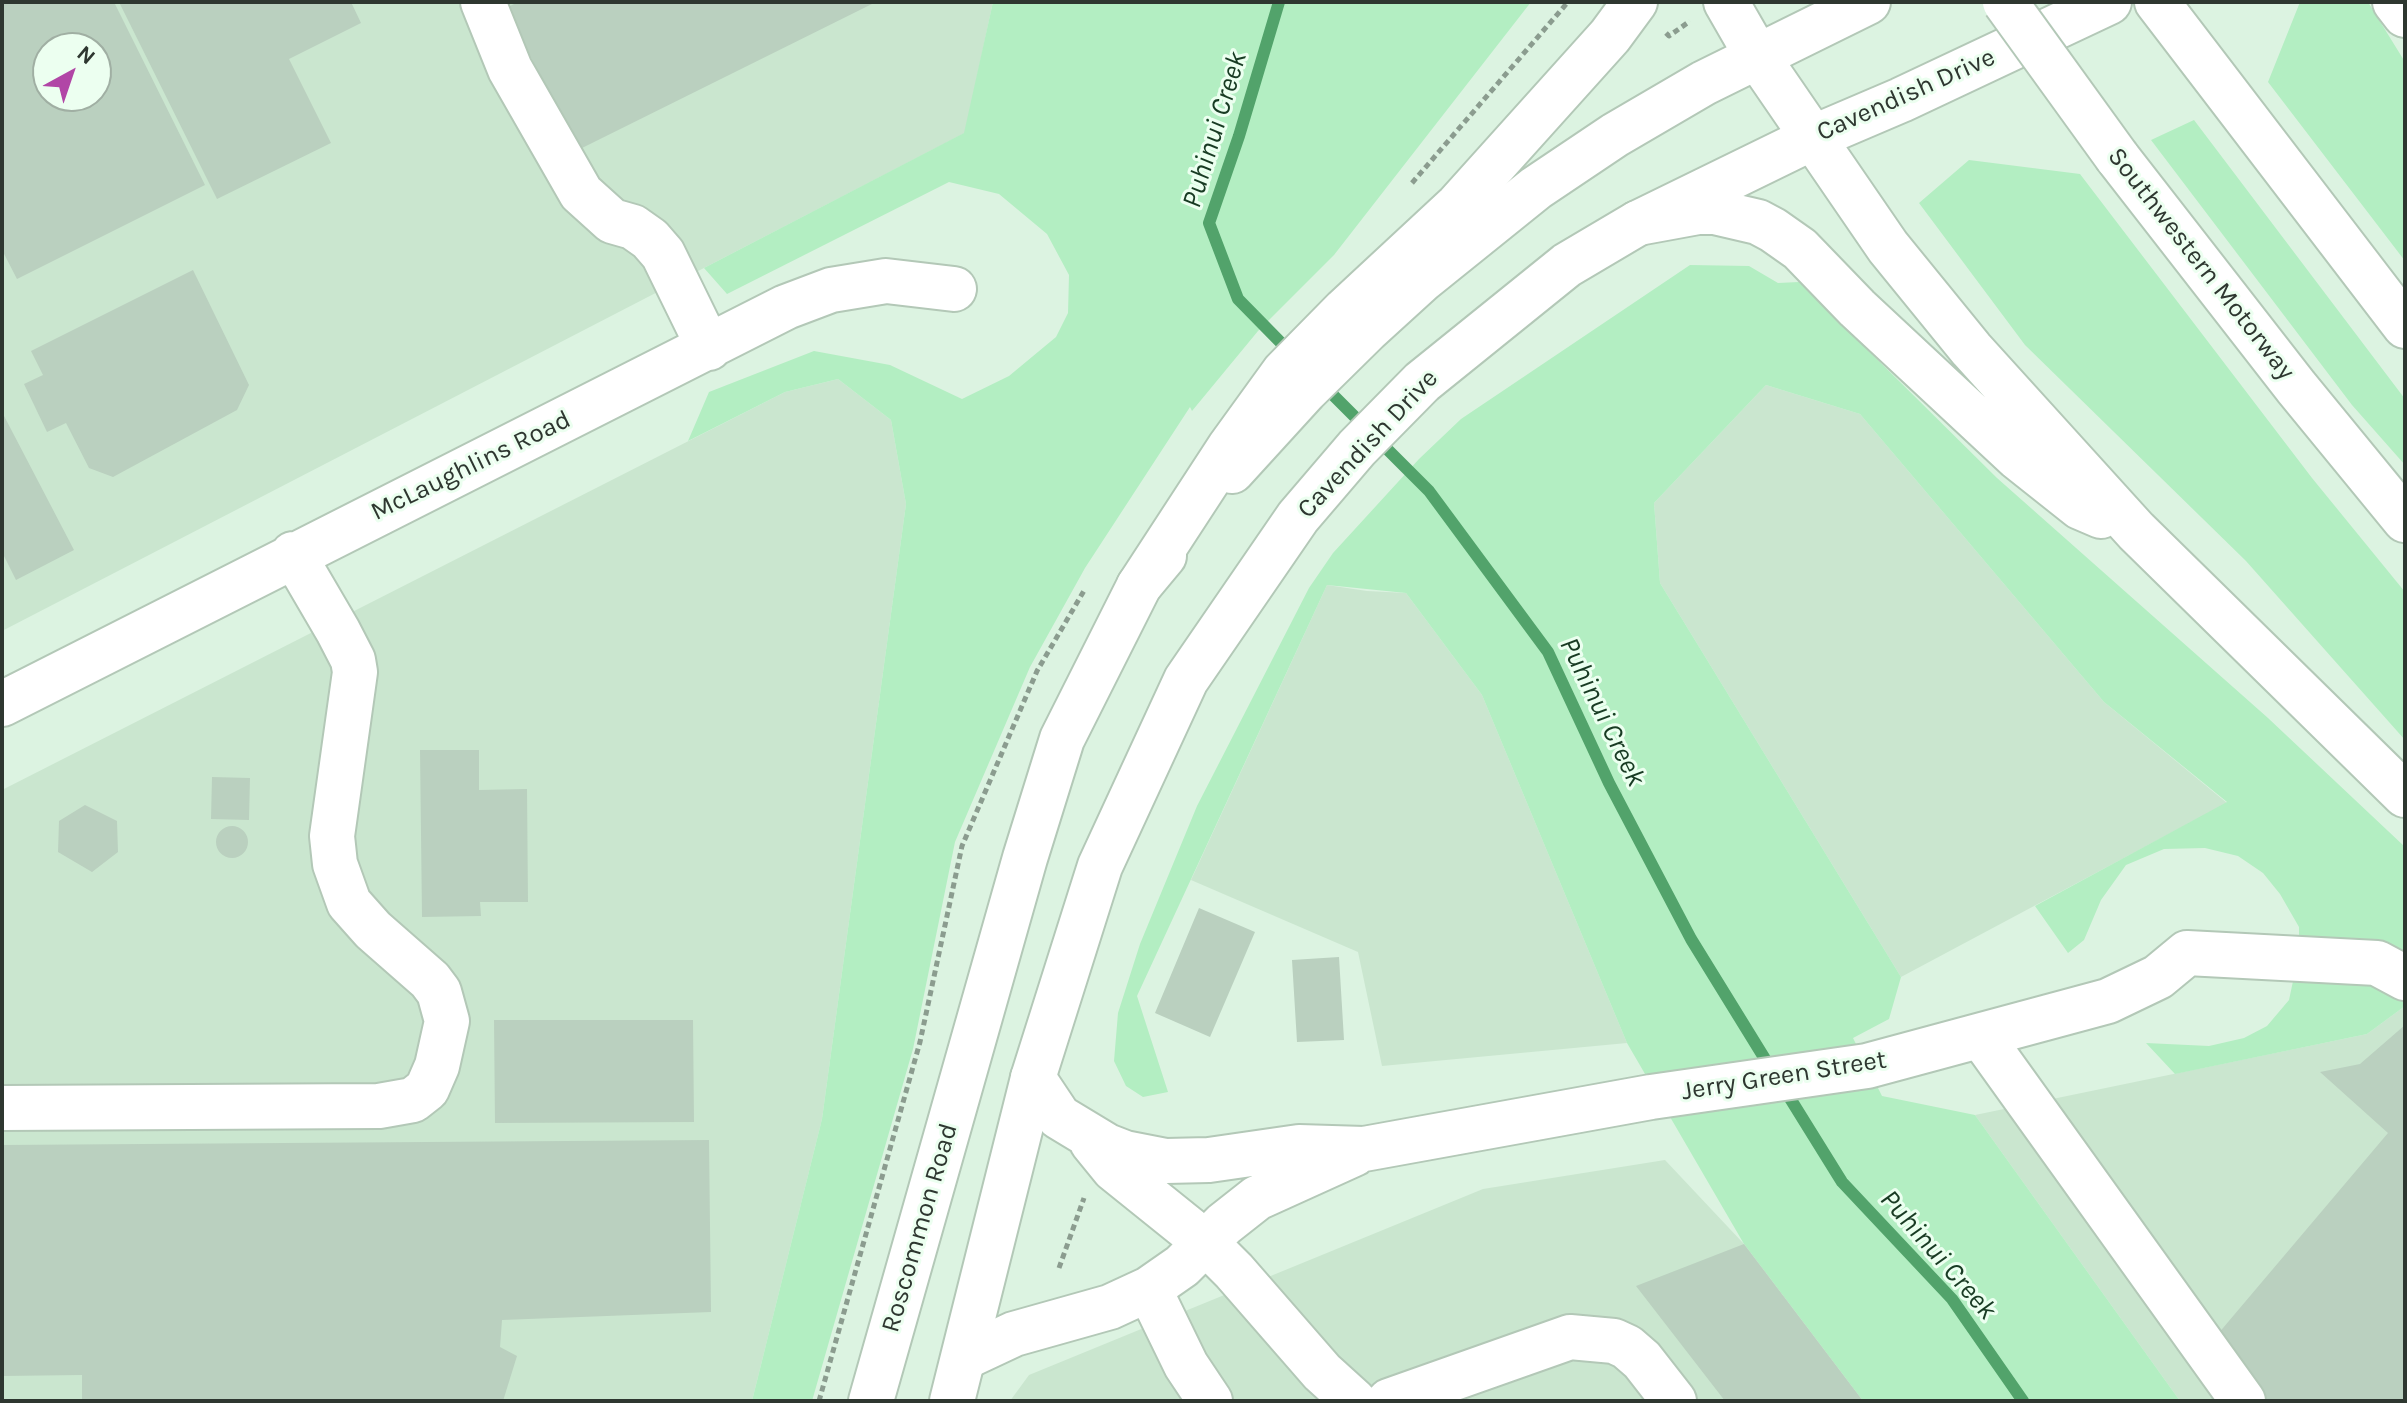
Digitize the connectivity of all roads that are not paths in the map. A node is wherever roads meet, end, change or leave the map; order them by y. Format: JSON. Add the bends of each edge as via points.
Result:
{"nodes":[{"id":1,"x":483,"y":2,"type":"edge"},
{"id":2,"x":1868,"y":2,"type":"edge"},
{"id":3,"x":2005,"y":2,"type":"edge"},
{"id":4,"x":2109,"y":2,"type":"edge"},
{"id":5,"x":2157,"y":2,"type":"edge"},
{"id":6,"x":2395,"y":2,"type":"edge"},
{"id":7,"x":1710,"y":10,"type":"edge"},
{"id":8,"x":1648,"y":14,"type":"edge"},
{"id":9,"x":2405,"y":15,"type":"edge"},
{"id":10,"x":1757,"y":56,"type":"junction"},
{"id":11,"x":1812,"y":138,"type":"junction"},
{"id":12,"x":1638,"y":223,"type":"junction"},
{"id":13,"x":954,"y":289,"type":"dead end"},
{"id":14,"x":1356,"y":320,"type":"junction"},
{"id":15,"x":2405,"y":326,"type":"edge"},
{"id":16,"x":709,"y":348,"type":"junction"},
{"id":17,"x":2405,"y":520,"type":"edge"},
{"id":18,"x":2136,"y":531,"type":"junction"},
{"id":19,"x":293,"y":554,"type":"junction"},
{"id":20,"x":2,"y":704,"type":"edge"},
{"id":21,"x":2405,"y":795,"type":"edge"},
{"id":22,"x":2405,"y":978,"type":"edge"},
{"id":23,"x":1981,"y":1036,"type":"junction"},
{"id":24,"x":1033,"y":1078,"type":"junction"},
{"id":25,"x":2,"y":1108,"type":"edge"},
{"id":26,"x":1085,"y":1134,"type":"junction"},
{"id":27,"x":1364,"y":1149,"type":"junction"},
{"id":28,"x":1206,"y":1243,"type":"junction"},
{"id":29,"x":1149,"y":1289,"type":"junction"},
{"id":30,"x":965,"y":1357,"type":"junction"},
{"id":31,"x":871,"y":1401,"type":"edge"},
{"id":32,"x":952,"y":1401,"type":"edge"},
{"id":33,"x":1210,"y":1401,"type":"edge"},
{"id":34,"x":1354,"y":1401,"type":"edge"},
{"id":35,"x":1389,"y":1401,"type":"edge"},
{"id":36,"x":1674,"y":1401,"type":"edge"},
{"id":37,"x":2243,"y":1401,"type":"edge"}],
"edges":[{"from":1,"to":16,"type":"main road","via":[[510,69],[581,193],[612,221],[650,239],[663,254]]},
{"from":2,"to":10,"type":"main road"},
{"from":3,"to":17,"type":"main road","name":"Southwestern Motorway","bridge":true,"via":[[2117,157]]},
{"from":4,"to":11,"type":"main road","name":"Cavendish Drive"},
{"from":5,"to":15,"type":"main road"},
{"from":6,"to":9,"type":"main road"},
{"from":7,"to":10,"type":"main road"},
{"from":8,"to":14,"type":"main road","via":[[1610,36]]},
{"from":10,"to":11,"type":"main road"},
{"from":10,"to":14,"type":"main road","via":[[1615,135],[1536,188],[1423,279]]},
{"from":11,"to":12,"type":"main road","name":"Cavendish Drive"},
{"from":11,"to":18,"type":"main road","via":[[1946,319]]},
{"from":12,"to":18,"type":"main road","via":[[1715,212],[1773,230],[1800,249],[2017,457],[2080,507]]},
{"from":12,"to":24,"type":"main road","name":"Cavendish Drive","via":[[1567,265],[1422,382],[1298,517],[1186,680],[1100,866]]},
{"from":13,"to":16,"type":"main road","name":"McLaughlins Road","via":[[886,281],[831,290]]},
{"from":14,"to":31,"type":"main road","name":"Roscommon Road","via":[[1284,372],[1234,454],[1139,586],[1062,739]]},
{"from":16,"to":19,"type":"main road","name":"McLaughlins Road"},
{"from":18,"to":21,"type":"main road"},
{"from":19,"to":20,"type":"main road","name":"McLaughlins Road"},
{"from":19,"to":25,"type":"main road","via":[[338,631],[355,672],[332,836],[335,864],[349,903],[430,980],[447,1021],[427,1089],[413,1100],[379,1106]]},
{"from":22,"to":23,"type":"main road","name":"Jerry Green Street","via":[[2377,963],[2187,953],[2158,977],[2108,1001]]},
{"from":23,"to":27,"type":"main road","name":"Jerry Green Street","via":[[1867,1066],[1651,1097]]},
{"from":23,"to":37,"type":"main road"},
{"from":24,"to":26,"type":"main road","name":"Jerry Green Street","via":[[1059,1117]]},
{"from":24,"to":30,"type":"main road"},
{"from":26,"to":27,"type":"main road","name":"Jerry Green Street","via":[[1125,1153],[1166,1161],[1299,1147]]},
{"from":26,"to":28,"type":"main road","via":[[1114,1169]]},
{"from":27,"to":28,"type":"main road","name":"Jerry Green Street","via":[[1257,1198]]},
{"from":28,"to":29,"type":"main road","name":"Jerry Green Street"},
{"from":28,"to":34,"type":"main road"},
{"from":29,"to":30,"type":"main road","name":"Jerry Green Street","via":[[1110,1307],[1014,1334]]},
{"from":29,"to":33,"type":"main road"},
{"from":30,"to":32,"type":"main road"},
{"from":35,"to":36,"type":"main road","via":[[1570,1337],[1627,1347]]}]}
